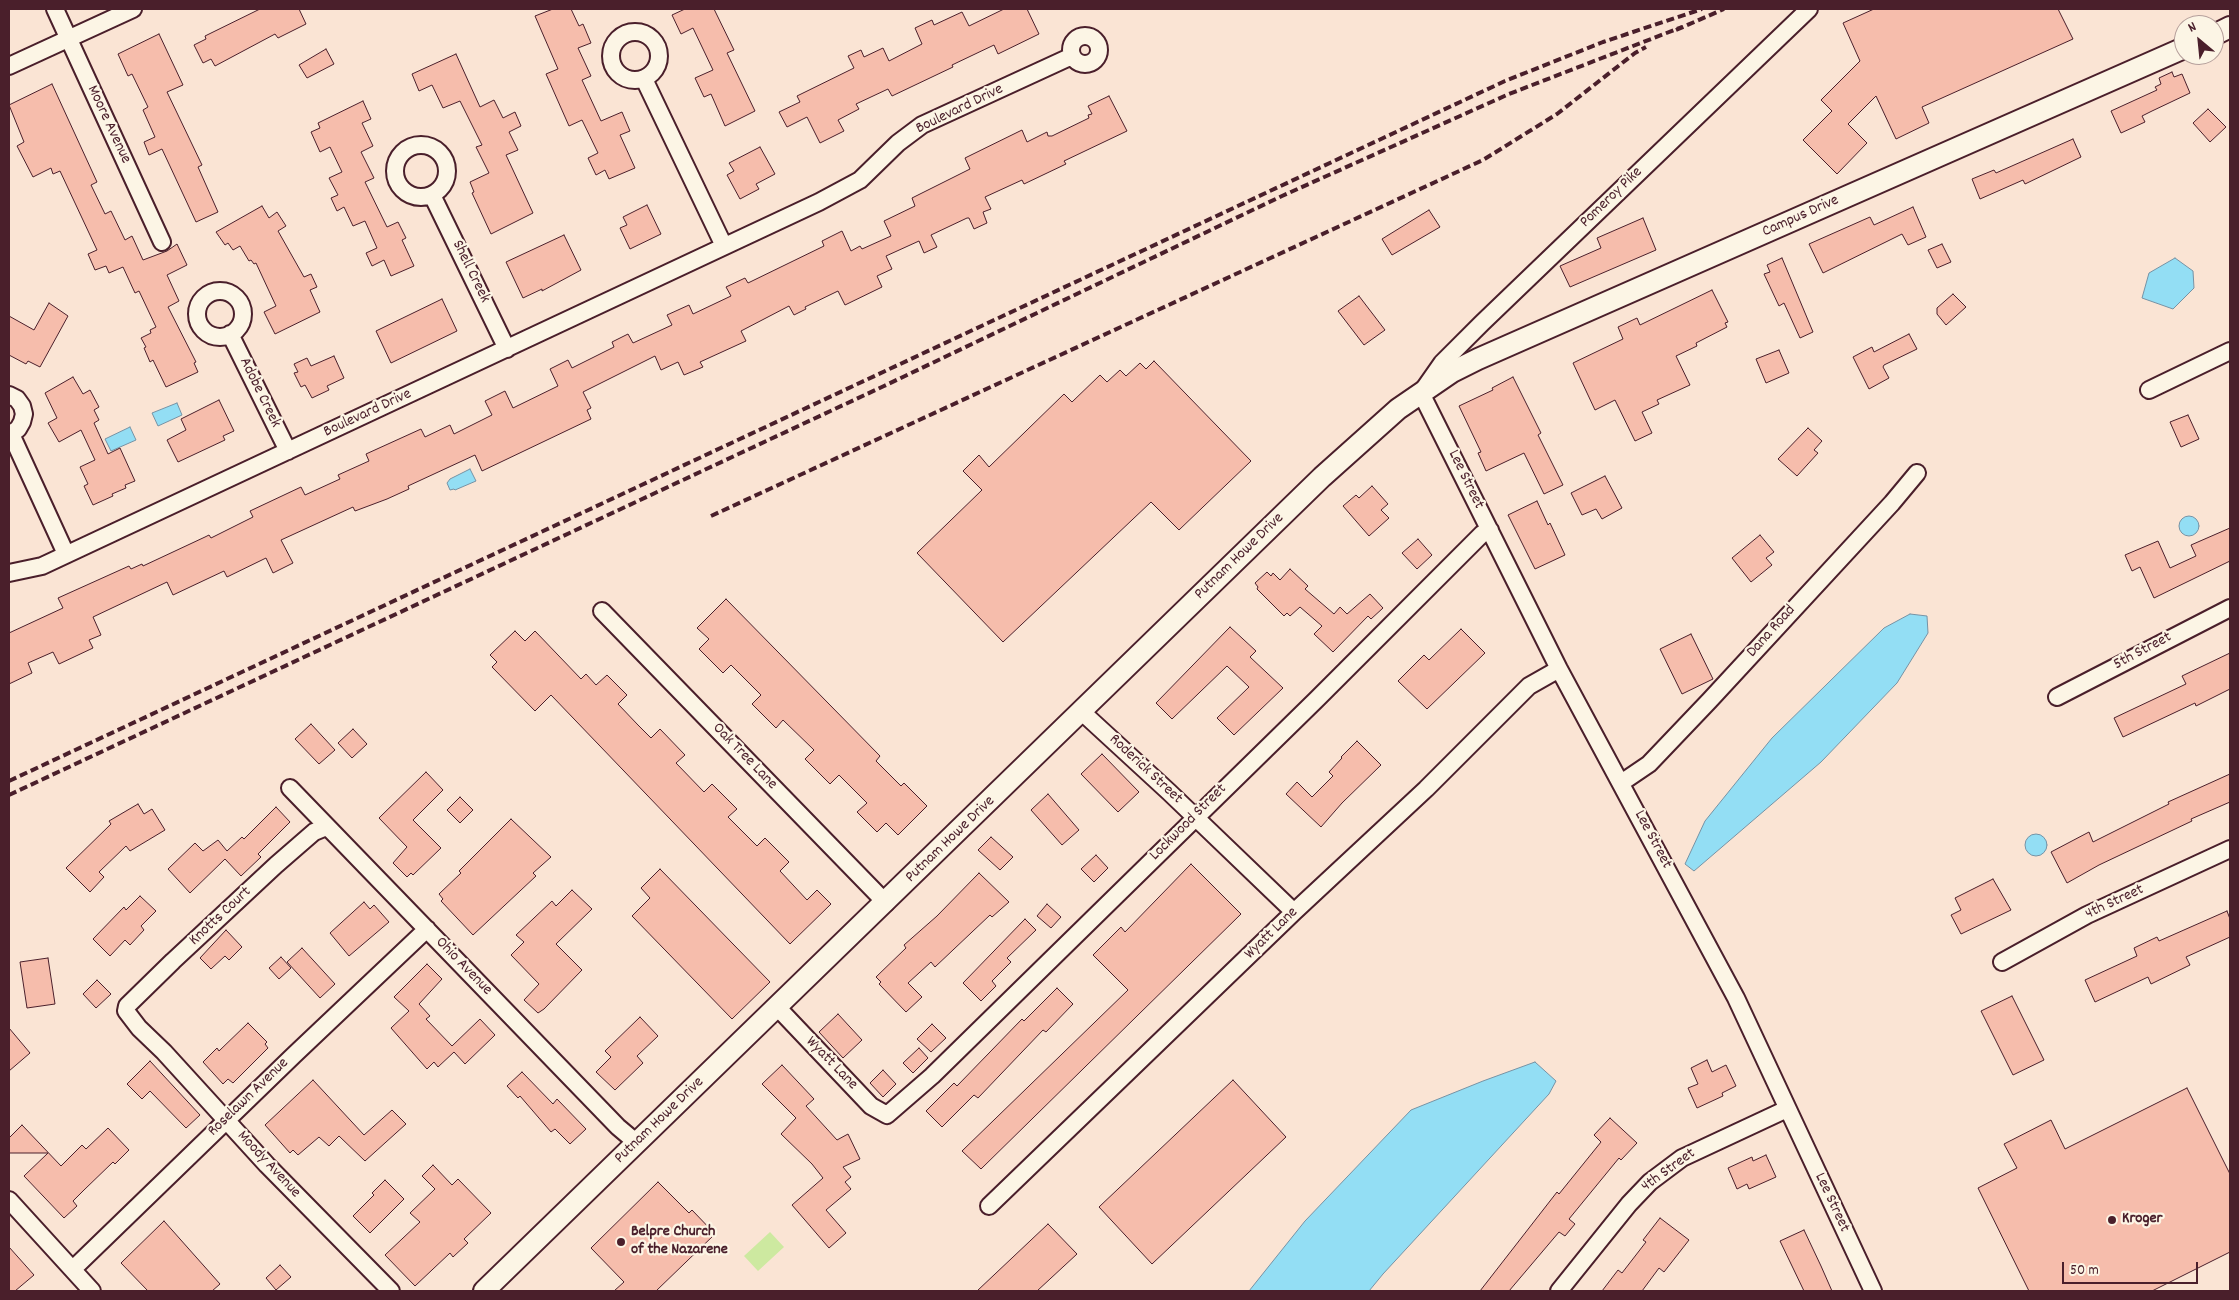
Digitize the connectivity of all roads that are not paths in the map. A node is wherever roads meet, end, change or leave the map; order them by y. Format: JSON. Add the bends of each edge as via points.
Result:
{"nodes":[{"id":1,"x":55,"y":9,"type":"edge"},
{"id":2,"x":133,"y":9,"type":"edge"},
{"id":3,"x":1809,"y":9,"type":"edge"},
{"id":4,"x":68,"y":38,"type":"junction"},
{"id":5,"x":2174,"y":52,"type":"edge"},
{"id":6,"x":1072,"y":56,"type":"dead end"},
{"id":7,"x":9,"y":66,"type":"edge"},
{"id":8,"x":644,"y":79,"type":"dead end"},
{"id":9,"x":432,"y":195,"type":"dead end"},
{"id":10,"x":162,"y":242,"type":"dead end"},
{"id":11,"x":724,"y":246,"type":"junction"},
{"id":12,"x":230,"y":334,"type":"dead end"},
{"id":13,"x":507,"y":349,"type":"junction"},
{"id":14,"x":2230,"y":351,"type":"edge"},
{"id":15,"x":2149,"y":390,"type":"dead end"},
{"id":16,"x":1421,"y":393,"type":"junction"},
{"id":17,"x":9,"y":395,"type":"edge"},
{"id":18,"x":10,"y":434,"type":"edge"},
{"id":19,"x":288,"y":451,"type":"junction"},
{"id":20,"x":1917,"y":473,"type":"dead end"},
{"id":21,"x":1490,"y":530,"type":"junction"},
{"id":22,"x":66,"y":554,"type":"junction"},
{"id":23,"x":9,"y":573,"type":"edge"},
{"id":24,"x":2230,"y":608,"type":"edge"},
{"id":25,"x":602,"y":610,"type":"dead end"},
{"id":26,"x":1559,"y":669,"type":"junction"},
{"id":27,"x":2057,"y":698,"type":"dead end"},
{"id":28,"x":1082,"y":712,"type":"junction"},
{"id":29,"x":1621,"y":782,"type":"junction"},
{"id":30,"x":290,"y":788,"type":"dead end"},
{"id":31,"x":1195,"y":817,"type":"junction"},
{"id":32,"x":326,"y":827,"type":"junction"},
{"id":33,"x":2230,"y":849,"type":"edge"},
{"id":34,"x":886,"y":903,"type":"junction"},
{"id":35,"x":1294,"y":912,"type":"junction"},
{"id":36,"x":427,"y":929,"type":"junction"},
{"id":37,"x":2002,"y":962,"type":"dead end"},
{"id":38,"x":778,"y":1008,"type":"junction"},
{"id":39,"x":127,"y":1015,"type":"joint"},
{"id":40,"x":1787,"y":1109,"type":"junction"},
{"id":41,"x":887,"y":1115,"type":"joint"},
{"id":42,"x":226,"y":1120,"type":"junction"},
{"id":43,"x":637,"y":1143,"type":"junction"},
{"id":44,"x":9,"y":1200,"type":"edge"},
{"id":45,"x":989,"y":1206,"type":"dead end"},
{"id":46,"x":73,"y":1270,"type":"junction"},
{"id":47,"x":92,"y":1291,"type":"edge"},
{"id":48,"x":391,"y":1291,"type":"edge"},
{"id":49,"x":484,"y":1291,"type":"edge"},
{"id":50,"x":1559,"y":1291,"type":"edge"},
{"id":51,"x":1873,"y":1291,"type":"edge"}],
"edges":[{"from":1,"to":4,"type":"street","name":"Moore Avenue"},
{"from":2,"to":4,"type":"street"},
{"from":3,"to":16,"type":"street","name":"Pomeroy Pike","via":[[1482,323],[1442,363]]},
{"from":4,"to":7,"type":"street"},
{"from":4,"to":10,"type":"street","name":"Moore Avenue"},
{"from":5,"to":16,"type":"street","name":"Campus Drive","via":[[1478,359]]},
{"from":6,"to":11,"type":"street","name":"Boulevard Drive","via":[[922,125],[860,180]]},
{"from":8,"to":11,"type":"street"},
{"from":9,"to":13,"type":"street","name":"Shell Creek"},
{"from":11,"to":13,"type":"street","name":"Boulevard Drive"},
{"from":12,"to":19,"type":"street","name":"Adobe Creek"},
{"from":13,"to":19,"type":"street","name":"Boulevard Drive"},
{"from":14,"to":15,"type":"street"},
{"from":16,"to":21,"type":"street","name":"Lee Street"},
{"from":16,"to":28,"type":"street","name":"Putnam Howe Drive","via":[[1398,409],[1322,477]]},
{"from":17,"to":18,"type":"street","via":[[22,406],[24,414],[22,422]]},
{"from":18,"to":22,"type":"street"},
{"from":19,"to":22,"type":"street","name":"Boulevard Drive"},
{"from":20,"to":29,"type":"street","name":"Dana Road","via":[[1649,764]]},
{"from":21,"to":26,"type":"street","name":"Lee Street"},
{"from":21,"to":31,"type":"street","name":"Lockwood Street","via":[[1482,534]]},
{"from":22,"to":23,"type":"street","name":"Boulevard Drive","via":[[42,566]]},
{"from":24,"to":27,"type":"street","name":"5th Street"},
{"from":25,"to":34,"type":"street","name":"Oak Tree Lane"},
{"from":26,"to":29,"type":"street","name":"Lee Street"},
{"from":26,"to":35,"type":"street","name":"Wyatt Lane","via":[[1529,686],[1426,790]]},
{"from":28,"to":31,"type":"street","name":"Roderick Street"},
{"from":28,"to":34,"type":"street","name":"Putnam Howe Drive"},
{"from":29,"to":40,"type":"street","name":"Lee Street","via":[[1736,998]]},
{"from":30,"to":32,"type":"street","name":"Ohio Avenue"},
{"from":31,"to":35,"type":"street","name":"Roderick Street"},
{"from":31,"to":41,"type":"street","name":"Lockwood Street","via":[[932,1076]]},
{"from":32,"to":36,"type":"street","name":"Ohio Avenue"},
{"from":32,"to":39,"type":"street","name":"Knotts Court","via":[[314,832],[276,864],[173,961],[128,1006]]},
{"from":33,"to":37,"type":"street","name":"4th Street","via":[[2087,915]]},
{"from":34,"to":38,"type":"street","name":"Putnam Howe Drive"},
{"from":35,"to":45,"type":"street","name":"Wyatt Lane"},
{"from":36,"to":42,"type":"street","name":"Roselawn Avenue"},
{"from":36,"to":43,"type":"street","name":"Ohio Avenue"},
{"from":38,"to":41,"type":"street","name":"Wyatt Lane","via":[[871,1106]]},
{"from":38,"to":43,"type":"street","name":"Putnam Howe Drive"},
{"from":39,"to":42,"type":"street","name":"Moody Avenue"},
{"from":40,"to":50,"type":"street","name":"4th Street","via":[[1682,1158],[1650,1182]]},
{"from":40,"to":51,"type":"street","name":"Lee Street"},
{"from":42,"to":46,"type":"street","name":"Roselawn Avenue"},
{"from":42,"to":48,"type":"street","name":"Moody Avenue"},
{"from":43,"to":49,"type":"street","name":"Putnam Howe Drive"},
{"from":44,"to":46,"type":"street"},
{"from":46,"to":47,"type":"street"}]}
